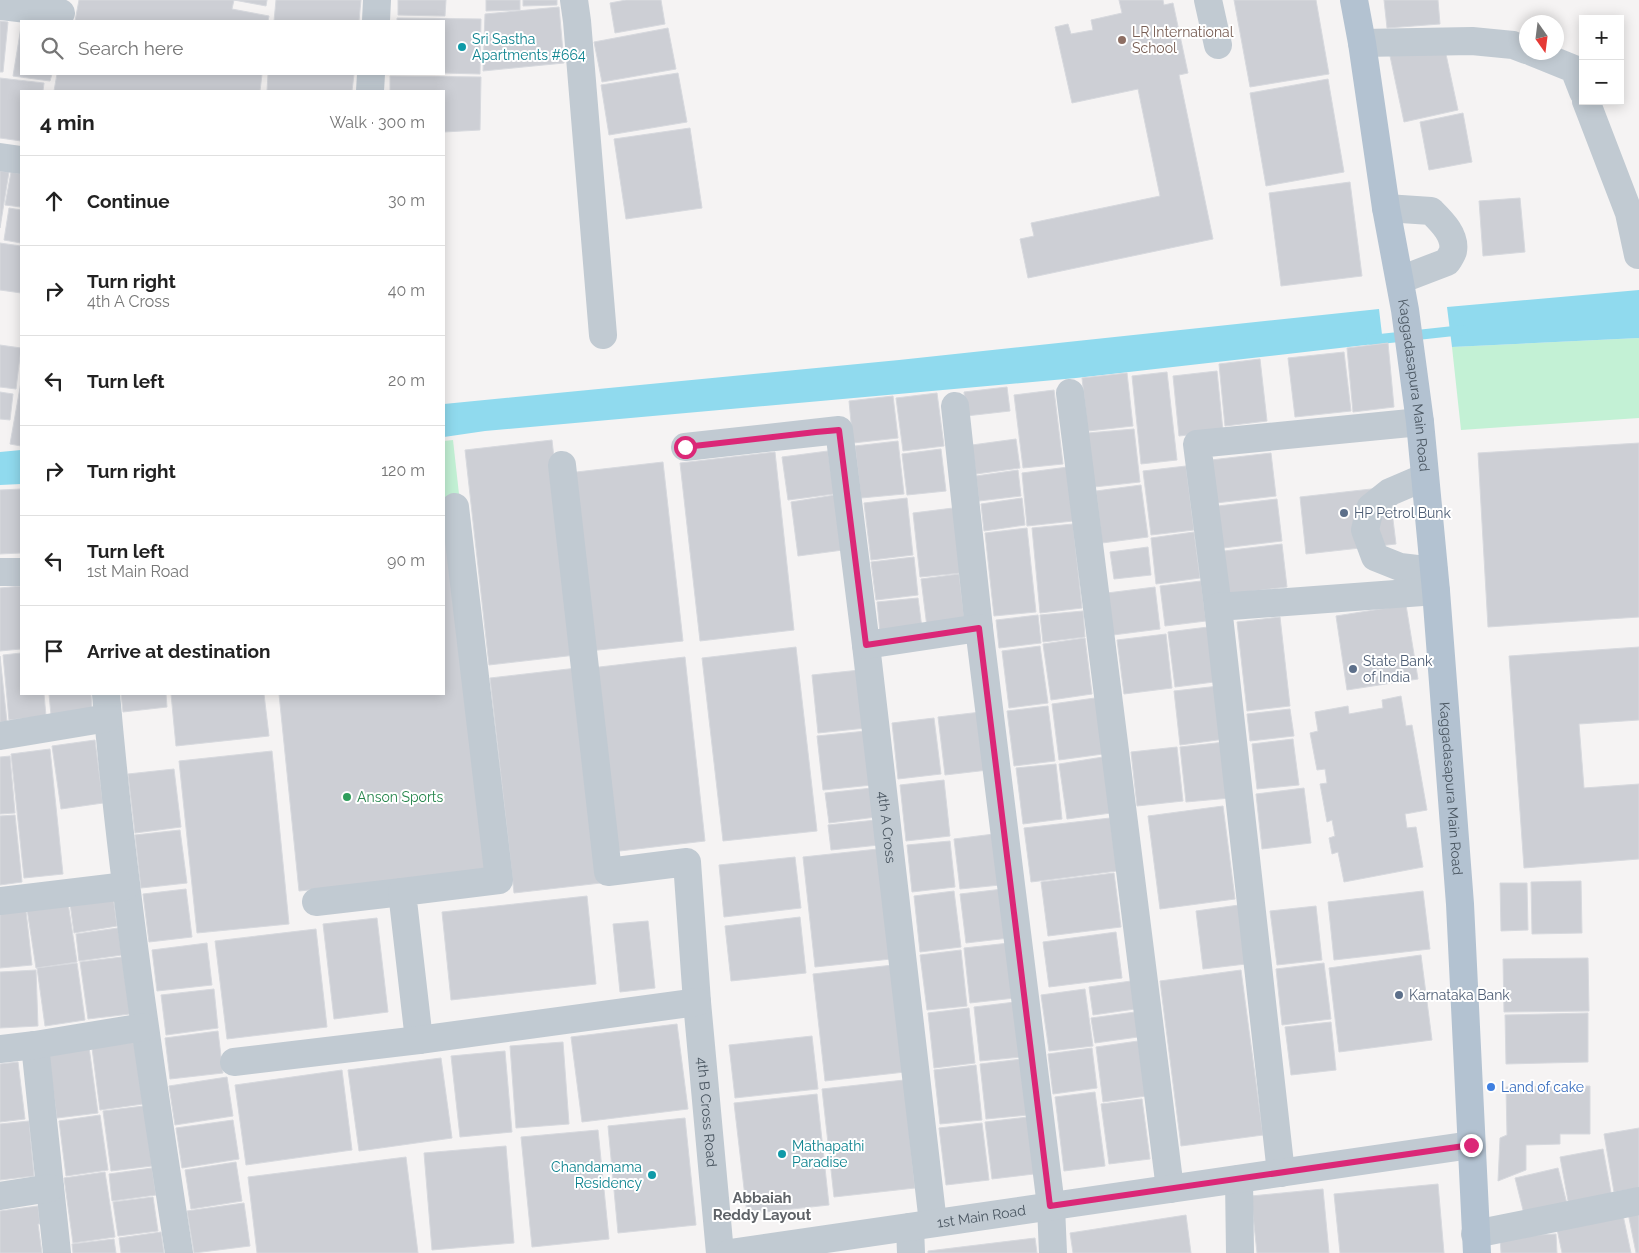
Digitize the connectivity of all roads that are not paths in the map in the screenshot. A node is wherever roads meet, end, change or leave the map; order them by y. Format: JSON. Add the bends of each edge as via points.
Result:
{"nodes":[{"id":1,"x":377,"y":0,"type":"edge"},
{"id":2,"x":574,"y":0,"type":"edge"},
{"id":3,"x":1208,"y":0,"type":"edge"},
{"id":4,"x":1354,"y":0,"type":"edge"},
{"id":5,"x":0,"y":6,"type":"edge"},
{"id":6,"x":61,"y":13,"type":"dead end"},
{"id":7,"x":376,"y":20,"type":"edge"},
{"id":8,"x":1362,"y":43,"type":"junction"},
{"id":9,"x":1218,"y":45,"type":"dead end"},
{"id":10,"x":1519,"y":47,"type":"edge"},
{"id":11,"x":1552,"y":60,"type":"edge"},
{"id":12,"x":371,"y":75,"type":"edge"},
{"id":13,"x":1579,"y":82,"type":"edge"},
{"id":14,"x":370,"y":90,"type":"edge"},
{"id":15,"x":1588,"y":105,"type":"edge"},
{"id":16,"x":0,"y":157,"type":"edge"},
{"id":17,"x":20,"y":160,"type":"edge"},
{"id":18,"x":1386,"y":208,"type":"junction"},
{"id":19,"x":1638,"y":255,"type":"edge"},
{"id":20,"x":1400,"y":280,"type":"junction"},
{"id":21,"x":603,"y":335,"type":"dead end"},
{"id":22,"x":1070,"y":393,"type":"dead end"},
{"id":23,"x":955,"y":406,"type":"dead end"},
{"id":24,"x":1420,"y":422,"type":"junction"},
{"id":25,"x":685,"y":447,"type":"dead end"},
{"id":26,"x":562,"y":465,"type":"dead end"},
{"id":27,"x":1425,"y":477,"type":"junction"},
{"id":28,"x":455,"y":507,"type":"dead end"},
{"id":29,"x":0,"y":572,"type":"edge"},
{"id":30,"x":20,"y":572,"type":"edge"},
{"id":31,"x":1435,"y":581,"type":"junction"},
{"id":32,"x":1218,"y":607,"type":"junction"},
{"id":33,"x":979,"y":628,"type":"junction"},
{"id":34,"x":866,"y":645,"type":"junction"},
{"id":35,"x":107,"y":706,"type":"edge"},
{"id":36,"x":0,"y":736,"type":"edge"},
{"id":37,"x":126,"y":886,"type":"junction"},
{"id":38,"x":402,"y":892,"type":"junction"},
{"id":39,"x":0,"y":901,"type":"edge"},
{"id":40,"x":316,"y":902,"type":"dead end"},
{"id":41,"x":697,"y":1002,"type":"junction"},
{"id":42,"x":144,"y":1027,"type":"junction"},
{"id":43,"x":419,"y":1040,"type":"junction"},
{"id":44,"x":35,"y":1045,"type":"junction"},
{"id":45,"x":0,"y":1049,"type":"edge"},
{"id":46,"x":234,"y":1062,"type":"dead end"},
{"id":47,"x":1471,"y":1145,"type":"junction"},
{"id":48,"x":1281,"y":1173,"type":"junction"},
{"id":49,"x":1239,"y":1179,"type":"junction"},
{"id":50,"x":50,"y":1188,"type":"junction"},
{"id":51,"x":1170,"y":1189,"type":"junction"},
{"id":52,"x":0,"y":1196,"type":"edge"},
{"id":53,"x":1639,"y":1201,"type":"edge"},
{"id":54,"x":1050,"y":1206,"type":"junction"},
{"id":55,"x":918,"y":1234,"type":"edge"},
{"id":56,"x":1476,"y":1244,"type":"edge"},
{"id":57,"x":57,"y":1253,"type":"edge"},
{"id":58,"x":179,"y":1253,"type":"edge"},
{"id":59,"x":720,"y":1253,"type":"edge"},
{"id":60,"x":730,"y":1253,"type":"edge"},
{"id":61,"x":1053,"y":1253,"type":"edge"},
{"id":62,"x":1240,"y":1253,"type":"edge"}],
"edges":[{"from":1,"to":7,"type":"street"},
{"from":2,"to":21,"type":"street"},
{"from":3,"to":9,"type":"street"},
{"from":4,"to":8,"type":"main road","name":"Kaggadasapura Main Road"},
{"from":5,"to":6,"type":"street"},
{"from":8,"to":10,"type":"street","via":[[1472,41]]},
{"from":8,"to":18,"type":"main road","name":"Kaggadasapura Main Road"},
{"from":11,"to":13,"type":"street","via":[[1574,69]]},
{"from":12,"to":14,"type":"street"},
{"from":15,"to":19,"type":"street","via":[[1629,213]]},
{"from":16,"to":17,"type":"street"},
{"from":18,"to":20,"type":"main road","name":"Kaggadasapura Main Road"},
{"from":18,"to":20,"type":"street","via":[[1431,211],[1452,237],[1453,251],[1447,262]]},
{"from":20,"to":24,"type":"main road","name":"Kaggadasapura Main Road"},
{"from":22,"to":51,"type":"street"},
{"from":23,"to":33,"type":"street"},
{"from":24,"to":27,"type":"main road","name":"Kaggadasapura Main Road"},
{"from":24,"to":32,"type":"street","via":[[1197,444]]},
{"from":25,"to":34,"type":"street","name":"4th A Cross","via":[[839,430]]},
{"from":26,"to":41,"type":"street","name":"4th B Cross Road","via":[[608,872],[687,862]]},
{"from":27,"to":31,"type":"main road","name":"Kaggadasapura Main Road"},
{"from":27,"to":31,"type":"street","via":[[1390,492],[1370,508],[1365,530],[1375,557]]},
{"from":28,"to":38,"type":"street","via":[[498,880]]},
{"from":29,"to":30,"type":"street"},
{"from":31,"to":32,"type":"street"},
{"from":31,"to":47,"type":"main road","name":"Kaggadasapura Main Road","via":[[1460,904]]},
{"from":32,"to":48,"type":"street"},
{"from":33,"to":34,"type":"street"},
{"from":33,"to":54,"type":"street"},
{"from":34,"to":55,"type":"street","name":"4th A Cross"},
{"from":35,"to":36,"type":"street"},
{"from":35,"to":37,"type":"street"},
{"from":37,"to":39,"type":"street"},
{"from":37,"to":42,"type":"street"},
{"from":38,"to":40,"type":"street"},
{"from":38,"to":43,"type":"street"},
{"from":41,"to":43,"type":"street"},
{"from":41,"to":59,"type":"street","name":"4th B Cross Road"},
{"from":42,"to":44,"type":"street"},
{"from":42,"to":58,"type":"street"},
{"from":43,"to":46,"type":"street"},
{"from":44,"to":45,"type":"street"},
{"from":44,"to":50,"type":"street"},
{"from":47,"to":48,"type":"street","name":"1st Main Road"},
{"from":47,"to":56,"type":"main road","name":"Kaggadasapura Main Road"},
{"from":48,"to":49,"type":"street","name":"1st Main Road"},
{"from":49,"to":51,"type":"street","name":"1st Main Road"},
{"from":49,"to":62,"type":"street"},
{"from":50,"to":52,"type":"street"},
{"from":50,"to":57,"type":"street"},
{"from":51,"to":54,"type":"street","name":"1st Main Road"},
{"from":53,"to":56,"type":"street"},
{"from":54,"to":55,"type":"street","name":"1st Main Road"},
{"from":54,"to":61,"type":"street"},
{"from":55,"to":60,"type":"street","name":"1st Main Road"}]}
